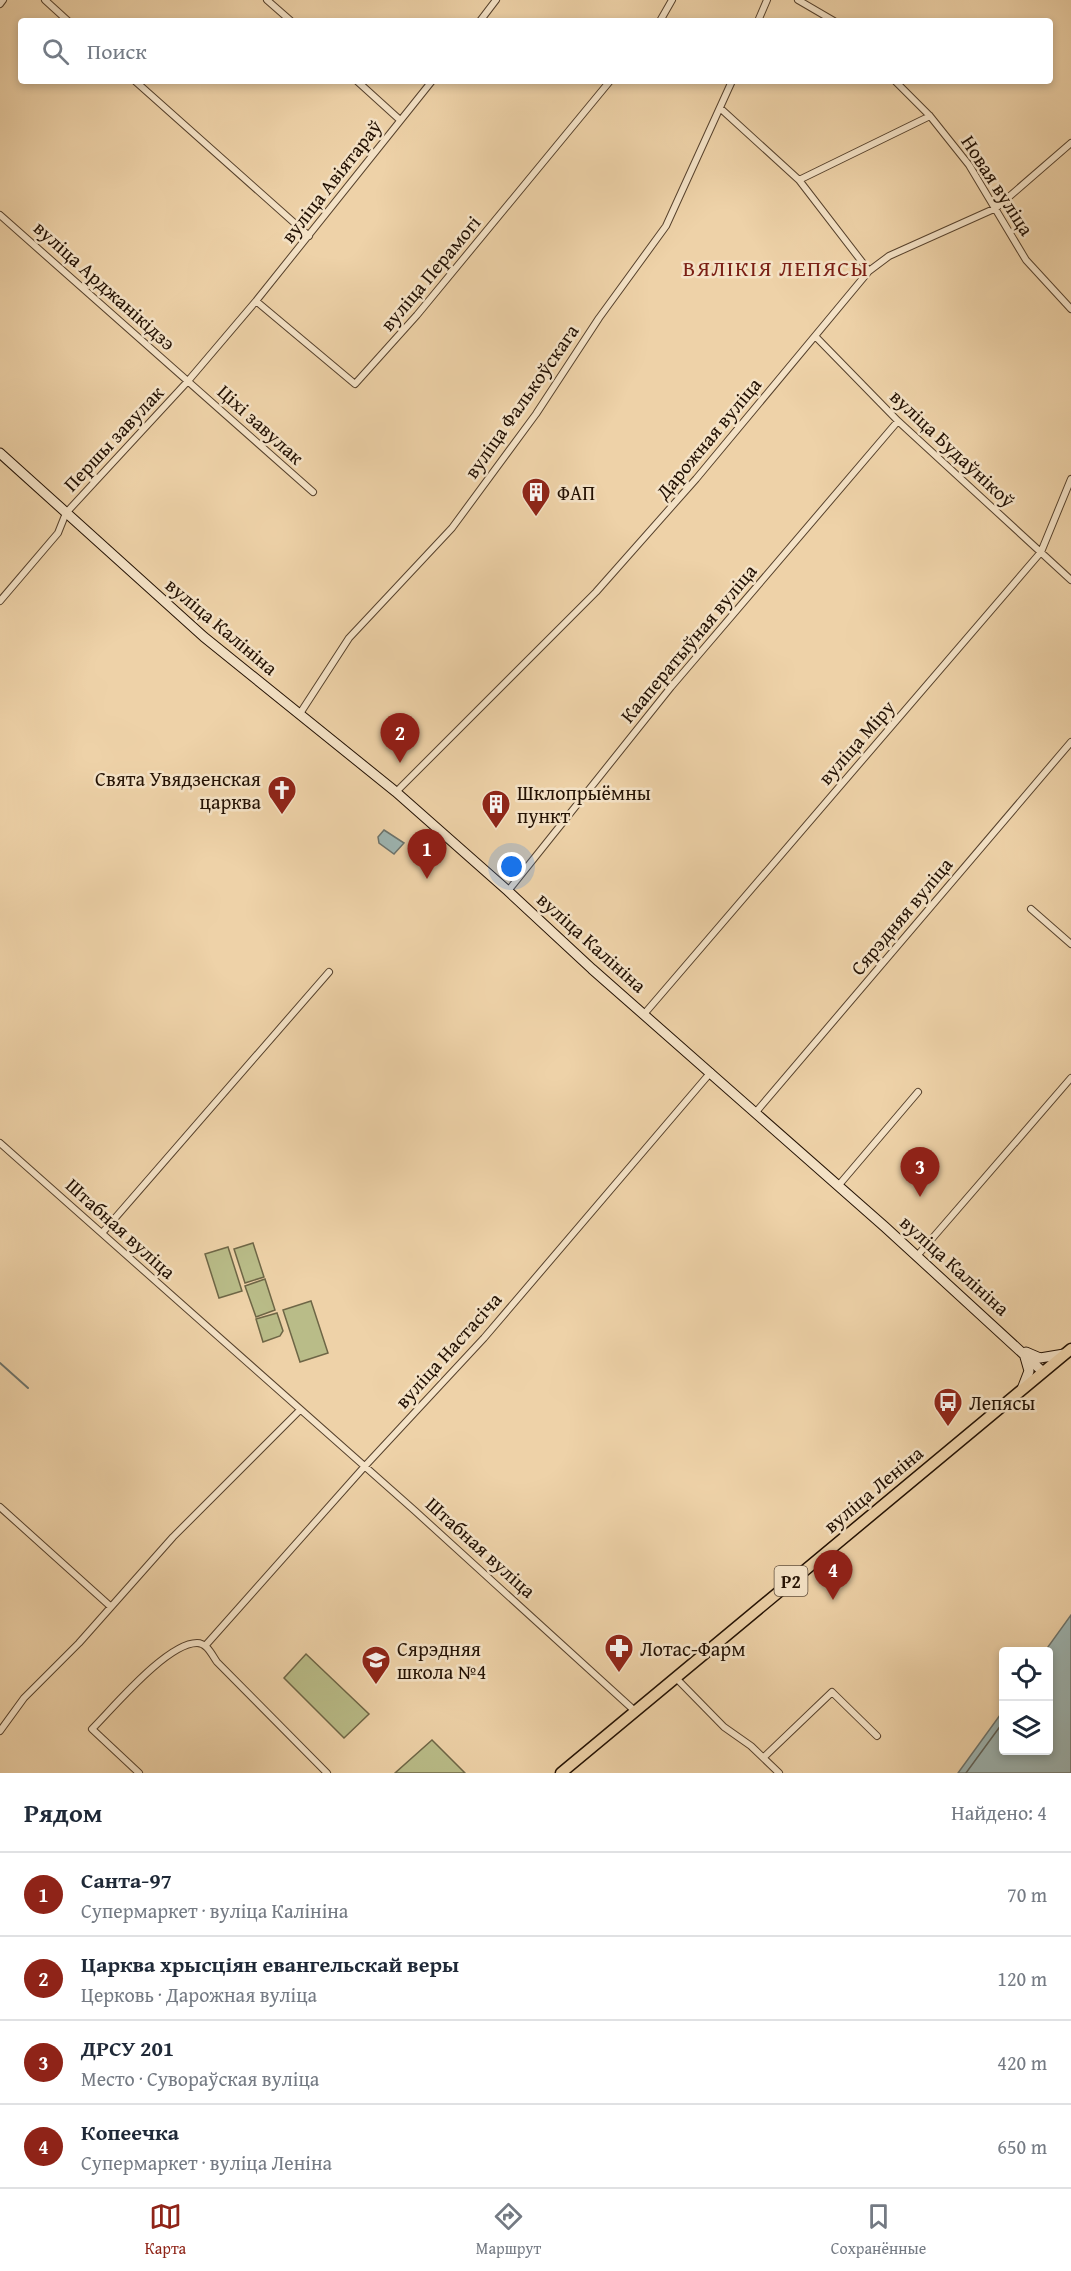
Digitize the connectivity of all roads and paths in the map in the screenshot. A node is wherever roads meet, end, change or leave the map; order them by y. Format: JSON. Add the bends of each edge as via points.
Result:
{"nodes":[{"id":1,"x":3,"y":0,"type":"edge"},
{"id":2,"x":45,"y":0,"type":"edge"},
{"id":3,"x":267,"y":0,"type":"edge"},
{"id":4,"x":486,"y":0,"type":"edge"},
{"id":5,"x":672,"y":0,"type":"edge"},
{"id":6,"x":767,"y":0,"type":"edge"},
{"id":7,"x":798,"y":0,"type":"edge"},
{"id":8,"x":494,"y":3,"type":"edge"},
{"id":9,"x":0,"y":4,"type":"edge"},
{"id":10,"x":65,"y":18,"type":"edge"},
{"id":11,"x":288,"y":18,"type":"edge"},
{"id":12,"x":482,"y":18,"type":"edge"},
{"id":13,"x":662,"y":18,"type":"edge"},
{"id":14,"x":759,"y":18,"type":"edge"},
{"id":15,"x":829,"y":18,"type":"edge"},
{"id":16,"x":138,"y":84,"type":"edge"},
{"id":17,"x":360,"y":84,"type":"edge"},
{"id":18,"x":430,"y":84,"type":"edge"},
{"id":19,"x":608,"y":84,"type":"edge"},
{"id":20,"x":731,"y":84,"type":"edge"},
{"id":21,"x":898,"y":84,"type":"edge"},
{"id":22,"x":720,"y":108,"type":"junction"},
{"id":23,"x":930,"y":116,"type":"junction"},
{"id":24,"x":400,"y":120,"type":"junction"},
{"id":25,"x":1071,"y":143,"type":"edge"},
{"id":26,"x":799,"y":180,"type":"junction"},
{"id":27,"x":996,"y":208,"type":"junction"},
{"id":28,"x":0,"y":215,"type":"edge"},
{"id":29,"x":309,"y":236,"type":"junction"},
{"id":30,"x":869,"y":271,"type":"junction"},
{"id":31,"x":256,"y":301,"type":"junction"},
{"id":32,"x":1071,"y":309,"type":"edge"},
{"id":33,"x":815,"y":336,"type":"junction"},
{"id":34,"x":188,"y":381,"type":"junction"},
{"id":35,"x":898,"y":422,"type":"junction"},
{"id":36,"x":0,"y":453,"type":"edge"},
{"id":37,"x":1071,"y":479,"type":"edge"},
{"id":38,"x":313,"y":492,"type":"dead end"},
{"id":39,"x":66,"y":513,"type":"junction"},
{"id":40,"x":1041,"y":552,"type":"junction"},
{"id":41,"x":1071,"y":580,"type":"edge"},
{"id":42,"x":0,"y":601,"type":"edge"},
{"id":43,"x":299,"y":715,"type":"junction"},
{"id":44,"x":1071,"y":742,"type":"edge"},
{"id":45,"x":396,"y":792,"type":"junction"},
{"id":46,"x":508,"y":891,"type":"junction"},
{"id":47,"x":1031,"y":909,"type":"dead end"},
{"id":48,"x":1071,"y":945,"type":"edge"},
{"id":49,"x":329,"y":972,"type":"dead end"},
{"id":50,"x":645,"y":1013,"type":"junction"},
{"id":51,"x":711,"y":1072,"type":"junction"},
{"id":52,"x":1071,"y":1078,"type":"edge"},
{"id":53,"x":918,"y":1092,"type":"dead end"},
{"id":54,"x":756,"y":1112,"type":"junction"},
{"id":55,"x":0,"y":1143,"type":"edge"},
{"id":56,"x":838,"y":1186,"type":"junction"},
{"id":57,"x":102,"y":1233,"type":"junction"},
{"id":58,"x":917,"y":1256,"type":"junction"},
{"id":59,"x":1019,"y":1348,"type":"junction"},
{"id":60,"x":1069,"y":1351,"type":"edge"},
{"id":61,"x":1043,"y":1372,"type":"junction"},
{"id":62,"x":1021,"y":1390,"type":"junction"},
{"id":63,"x":299,"y":1411,"type":"junction"},
{"id":64,"x":365,"y":1466,"type":"junction"},
{"id":65,"x":0,"y":1507,"type":"edge"},
{"id":66,"x":110,"y":1606,"type":"junction"},
{"id":67,"x":205,"y":1646,"type":"junction"},
{"id":68,"x":676,"y":1678,"type":"junction"},
{"id":69,"x":636,"y":1712,"type":"junction"},
{"id":70,"x":0,"y":1731,"type":"edge"},
{"id":71,"x":877,"y":1736,"type":"dead end"},
{"id":72,"x":764,"y":1757,"type":"junction"},
{"id":73,"x":139,"y":1773,"type":"edge"},
{"id":74,"x":327,"y":1773,"type":"edge"},
{"id":75,"x":561,"y":1773,"type":"edge"},
{"id":76,"x":779,"y":1773,"type":"edge"}],
"edges":[{"from":1,"to":9,"type":"street"},
{"from":2,"to":10,"type":"street"},
{"from":3,"to":11,"type":"street"},
{"from":4,"to":8,"type":"street"},
{"from":5,"to":13,"type":"street"},
{"from":6,"to":14,"type":"street"},
{"from":7,"to":15,"type":"street"},
{"from":8,"to":12,"type":"street"},
{"from":16,"to":29,"type":"street"},
{"from":17,"to":24,"type":"street"},
{"from":18,"to":24,"type":"street","name":"вуліца Авіятараў"},
{"from":19,"to":31,"type":"street","name":"вуліца Перамогі","via":[[355,384]]},
{"from":20,"to":22,"type":"street","name":"вуліца Фалькоўскага"},
{"from":21,"to":23,"type":"street","name":"Новая вуліца"},
{"from":22,"to":26,"type":"street"},
{"from":22,"to":43,"type":"street","name":"вуліца Фалькоўскага","via":[[666,226],[536,414],[452,528],[349,638]]},
{"from":23,"to":26,"type":"street"},
{"from":23,"to":27,"type":"street","name":"Новая вуліца","via":[[969,165]]},
{"from":24,"to":29,"type":"street","name":"вуліца Авіятараў"},
{"from":25,"to":27,"type":"street","name":"Дарожная вуліца"},
{"from":26,"to":30,"type":"street"},
{"from":27,"to":30,"type":"street","name":"Дарожная вуліца","via":[[889,256]]},
{"from":27,"to":32,"type":"street","name":"Новая вуліца","via":[[1026,260]]},
{"from":28,"to":34,"type":"street","name":"вуліца Арджанікідзэ"},
{"from":29,"to":31,"type":"street","name":"вуліца Авіятараў"},
{"from":30,"to":33,"type":"street","name":"Дарожная вуліца"},
{"from":31,"to":34,"type":"street","name":"Першы завулак"},
{"from":33,"to":35,"type":"street","name":"вуліца Будаўнікоў"},
{"from":33,"to":45,"type":"street","name":"Дарожная вуліца","via":[[597,592]]},
{"from":34,"to":38,"type":"street","name":"Ціхі завулак"},
{"from":34,"to":39,"type":"street","name":"Першы завулак"},
{"from":35,"to":40,"type":"street","name":"вуліца Будаўнікоў"},
{"from":35,"to":46,"type":"street","name":"Кааператыўная вуліца","via":[[671,687]]},
{"from":36,"to":39,"type":"street","name":"вуліца Калініна"},
{"from":37,"to":40,"type":"street","name":"вуліца Міру"},
{"from":39,"to":42,"type":"street","name":"Першы завулак","via":[[58,533]]},
{"from":39,"to":43,"type":"street","name":"вуліца Калініна","via":[[204,637]]},
{"from":40,"to":41,"type":"street","name":"вуліца Будаўнікоў"},
{"from":40,"to":50,"type":"street","name":"вуліца Міру"},
{"from":43,"to":45,"type":"street","name":"вуліца Калініна"},
{"from":44,"to":54,"type":"street","name":"Сярэдняя вуліца"},
{"from":45,"to":46,"type":"street","name":"вуліца Калініна"},
{"from":46,"to":50,"type":"street","name":"вуліца Калініна"},
{"from":47,"to":48,"type":"street"},
{"from":49,"to":57,"type":"street"},
{"from":50,"to":51,"type":"street","name":"вуліца Калініна"},
{"from":51,"to":54,"type":"street","name":"вуліца Калініна"},
{"from":51,"to":64,"type":"street","name":"вуліца Настасіча","via":[[484,1338]]},
{"from":52,"to":58,"type":"street"},
{"from":53,"to":56,"type":"street"},
{"from":54,"to":56,"type":"street","name":"вуліца Калініна"},
{"from":55,"to":57,"type":"street","name":"Штабная вуліца"},
{"from":56,"to":58,"type":"street","name":"вуліца Калініна"},
{"from":57,"to":63,"type":"street","name":"Штабная вуліца"},
{"from":58,"to":59,"type":"street","name":"вуліца Калініна"},
{"from":59,"to":60,"type":"street","via":[[1040,1358]]},
{"from":59,"to":61,"type":"street","name":"вуліца Калініна"},
{"from":59,"to":62,"type":"street","via":[[1029,1366]]},
{"from":60,"to":61,"type":"main road","name":"вуліца Леніна","number":"Р2"},
{"from":61,"to":62,"type":"main road","name":"вуліца Леніна","number":"Р2"},
{"from":62,"to":68,"type":"main road","name":"вуліца Леніна","number":"Р2"},
{"from":63,"to":64,"type":"street","name":"Штабная вуліца"},
{"from":63,"to":66,"type":"street","via":[[172,1537]]},
{"from":64,"to":67,"type":"street","name":"вуліца Настасіча"},
{"from":64,"to":69,"type":"street","name":"Штабная вуліца"},
{"from":65,"to":66,"type":"street"},
{"from":66,"to":70,"type":"street","via":[[24,1698]]},
{"from":67,"to":73,"type":"street","via":[[198,1643],[179,1648],[92,1729]]},
{"from":67,"to":74,"type":"street"},
{"from":68,"to":69,"type":"main road","name":"вуліца Леніна","number":"Р2"},
{"from":68,"to":72,"type":"street","via":[[724,1727]]},
{"from":69,"to":75,"type":"main road","name":"вуліца Леніна","number":"Р2"},
{"from":71,"to":72,"type":"street","via":[[831,1692]]},
{"from":72,"to":76,"type":"street"}]}
